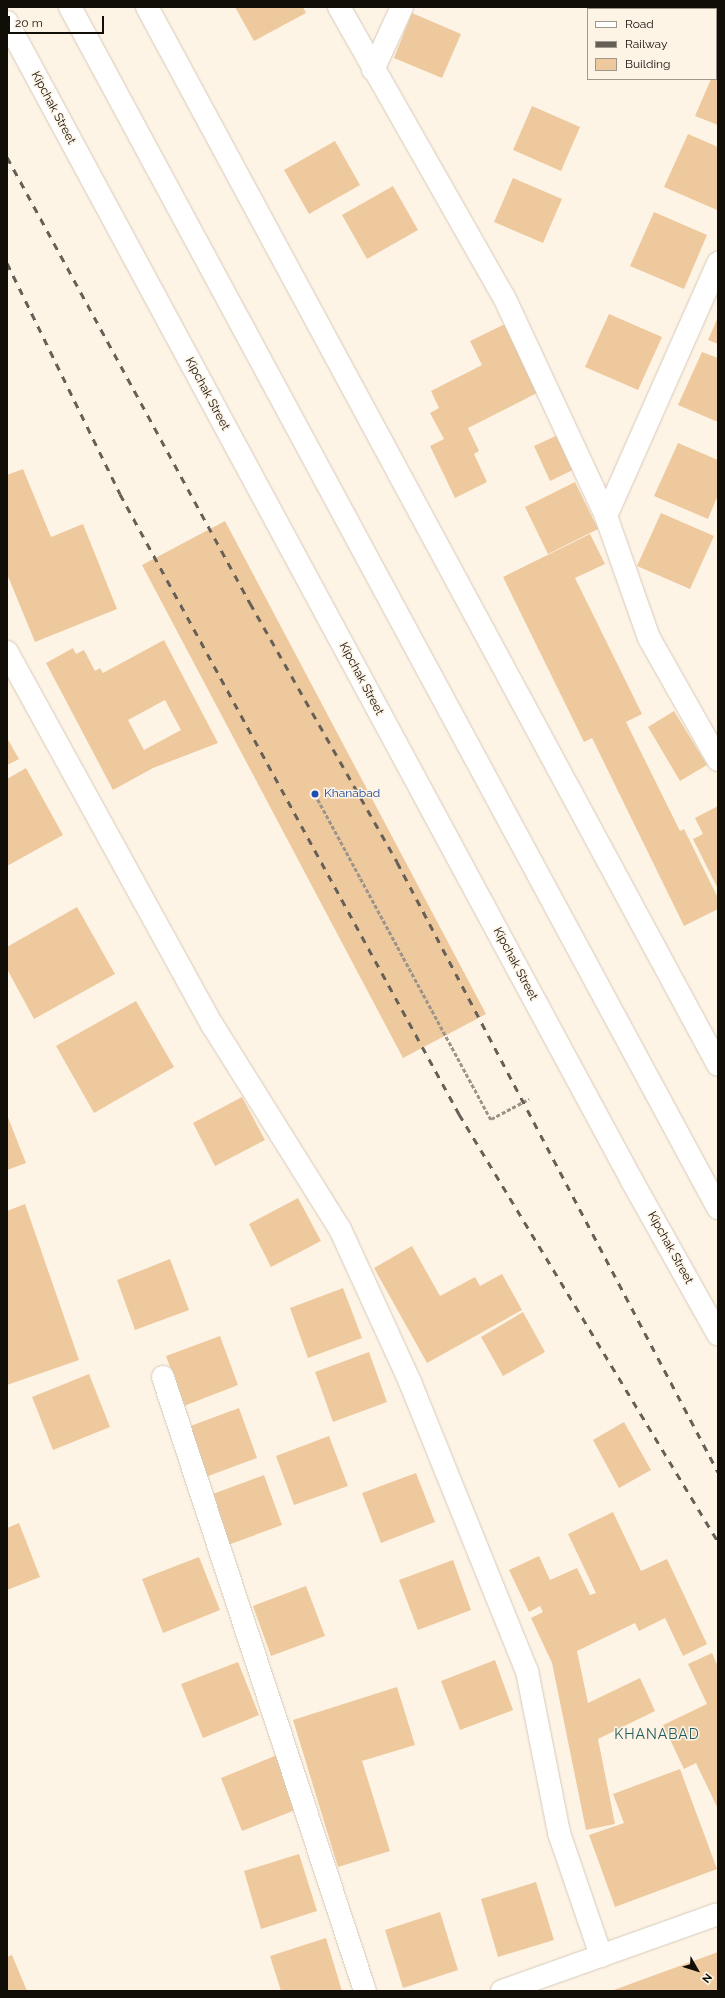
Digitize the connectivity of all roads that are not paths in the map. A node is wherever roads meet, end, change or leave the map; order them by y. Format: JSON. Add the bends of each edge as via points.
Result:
{"nodes":[{"id":1,"x":70,"y":7,"type":"edge"},
{"id":2,"x":147,"y":7,"type":"edge"},
{"id":3,"x":340,"y":7,"type":"edge"},
{"id":4,"x":402,"y":7,"type":"edge"},
{"id":5,"x":7,"y":22,"type":"edge"},
{"id":6,"x":373,"y":70,"type":"junction"},
{"id":7,"x":718,"y":263,"type":"edge"},
{"id":8,"x":606,"y":516,"type":"junction"},
{"id":9,"x":7,"y":652,"type":"edge"},
{"id":10,"x":718,"y":760,"type":"edge"},
{"id":11,"x":718,"y":1065,"type":"edge"},
{"id":12,"x":718,"y":1208,"type":"edge"},
{"id":13,"x":718,"y":1334,"type":"edge"},
{"id":14,"x":163,"y":1377,"type":"dead end"},
{"id":15,"x":718,"y":1914,"type":"edge"},
{"id":16,"x":601,"y":1956,"type":"junction"},
{"id":17,"x":365,"y":1991,"type":"edge"},
{"id":18,"x":502,"y":1991,"type":"edge"}],
"edges":[{"from":1,"to":12,"type":"street"},
{"from":2,"to":11,"type":"street"},
{"from":3,"to":6,"type":"street"},
{"from":4,"to":6,"type":"street"},
{"from":5,"to":13,"type":"street","name":"Kipchak Street","via":[[621,1160]]},
{"from":6,"to":8,"type":"street","via":[[504,297]]},
{"from":7,"to":8,"type":"street"},
{"from":8,"to":10,"type":"street","via":[[649,638]]},
{"from":9,"to":16,"type":"street","via":[[213,1026],[344,1236],[410,1382],[527,1670],[559,1833]]},
{"from":14,"to":17,"type":"street"},
{"from":15,"to":16,"type":"street"},
{"from":16,"to":18,"type":"street"}]}
